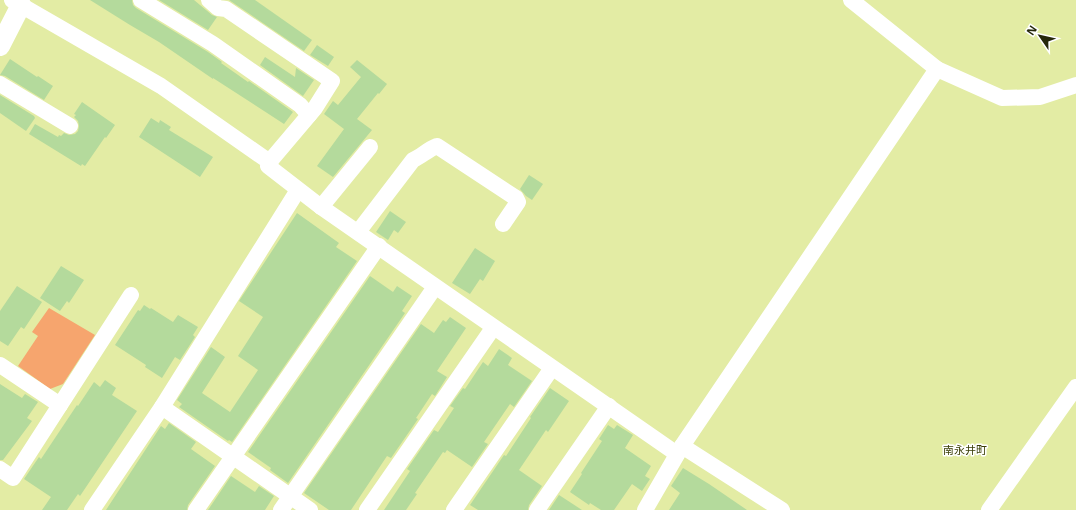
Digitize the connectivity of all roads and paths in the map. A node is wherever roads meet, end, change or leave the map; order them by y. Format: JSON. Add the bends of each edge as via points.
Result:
{"nodes":[{"id":1,"x":142,"y":0,"type":"edge"},
{"id":2,"x":209,"y":0,"type":"edge"},
{"id":3,"x":851,"y":0,"type":"edge"},
{"id":4,"x":19,"y":2,"type":"edge"},
{"id":5,"x":0,"y":46,"type":"edge"},
{"id":6,"x":937,"y":69,"type":"junction"},
{"id":7,"x":0,"y":84,"type":"edge"},
{"id":8,"x":1076,"y":85,"type":"edge"},
{"id":9,"x":309,"y":115,"type":"junction"},
{"id":10,"x":70,"y":126,"type":"dead end"},
{"id":11,"x":370,"y":147,"type":"dead end"},
{"id":12,"x":271,"y":160,"type":"junction"},
{"id":13,"x":298,"y":190,"type":"junction"},
{"id":14,"x":321,"y":207,"type":"junction"},
{"id":15,"x":503,"y":224,"type":"dead end"},
{"id":16,"x":358,"y":232,"type":"junction"},
{"id":17,"x":378,"y":246,"type":"junction"},
{"id":18,"x":434,"y":287,"type":"junction"},
{"id":19,"x":131,"y":296,"type":"dead end"},
{"id":20,"x":494,"y":328,"type":"junction"},
{"id":21,"x":0,"y":365,"type":"edge"},
{"id":22,"x":552,"y":368,"type":"junction"},
{"id":23,"x":1076,"y":387,"type":"edge"},
{"id":24,"x":60,"y":405,"type":"junction"},
{"id":25,"x":609,"y":406,"type":"junction"},
{"id":26,"x":162,"y":407,"type":"junction"},
{"id":27,"x":679,"y":450,"type":"junction"},
{"id":28,"x":232,"y":457,"type":"junction"},
{"id":29,"x":0,"y":469,"type":"edge"},
{"id":30,"x":290,"y":496,"type":"junction"},
{"id":31,"x":778,"y":509,"type":"edge"},
{"id":32,"x":92,"y":510,"type":"edge"},
{"id":33,"x":196,"y":510,"type":"edge"},
{"id":34,"x":281,"y":510,"type":"edge"},
{"id":35,"x":310,"y":510,"type":"edge"},
{"id":36,"x":367,"y":510,"type":"edge"},
{"id":37,"x":454,"y":510,"type":"edge"},
{"id":38,"x":537,"y":510,"type":"edge"},
{"id":39,"x":645,"y":510,"type":"edge"},
{"id":40,"x":989,"y":510,"type":"edge"}],
"edges":[{"from":1,"to":9,"type":"street","via":[[213,44],[300,104]]},
{"from":2,"to":9,"type":"street","via":[[332,81]]},
{"from":3,"to":6,"type":"street"},
{"from":4,"to":5,"type":"street"},
{"from":4,"to":12,"type":"street","via":[[160,86],[264,158]]},
{"from":6,"to":8,"type":"street","via":[[1002,98],[1040,97]]},
{"from":6,"to":27,"type":"street"},
{"from":7,"to":10,"type":"street"},
{"from":9,"to":12,"type":"street"},
{"from":11,"to":14,"type":"street"},
{"from":12,"to":13,"type":"street","via":[[268,166]]},
{"from":13,"to":14,"type":"street"},
{"from":13,"to":26,"type":"street"},
{"from":14,"to":16,"type":"street"},
{"from":15,"to":16,"type":"street","via":[[518,202],[516,198],[437,146],[426,150],[413,160]]},
{"from":16,"to":17,"type":"street"},
{"from":17,"to":18,"type":"street"},
{"from":17,"to":28,"type":"street"},
{"from":18,"to":20,"type":"street"},
{"from":18,"to":30,"type":"street"},
{"from":19,"to":24,"type":"street"},
{"from":20,"to":22,"type":"street"},
{"from":20,"to":36,"type":"street"},
{"from":21,"to":24,"type":"street"},
{"from":22,"to":25,"type":"street"},
{"from":22,"to":37,"type":"street"},
{"from":23,"to":40,"type":"street"},
{"from":24,"to":29,"type":"street","via":[[13,478]]},
{"from":25,"to":27,"type":"street"},
{"from":25,"to":38,"type":"street"},
{"from":26,"to":28,"type":"street"},
{"from":26,"to":32,"type":"street"},
{"from":27,"to":31,"type":"street"},
{"from":27,"to":39,"type":"street"},
{"from":28,"to":30,"type":"street"},
{"from":28,"to":33,"type":"street"},
{"from":30,"to":34,"type":"street"},
{"from":30,"to":35,"type":"street"}]}
